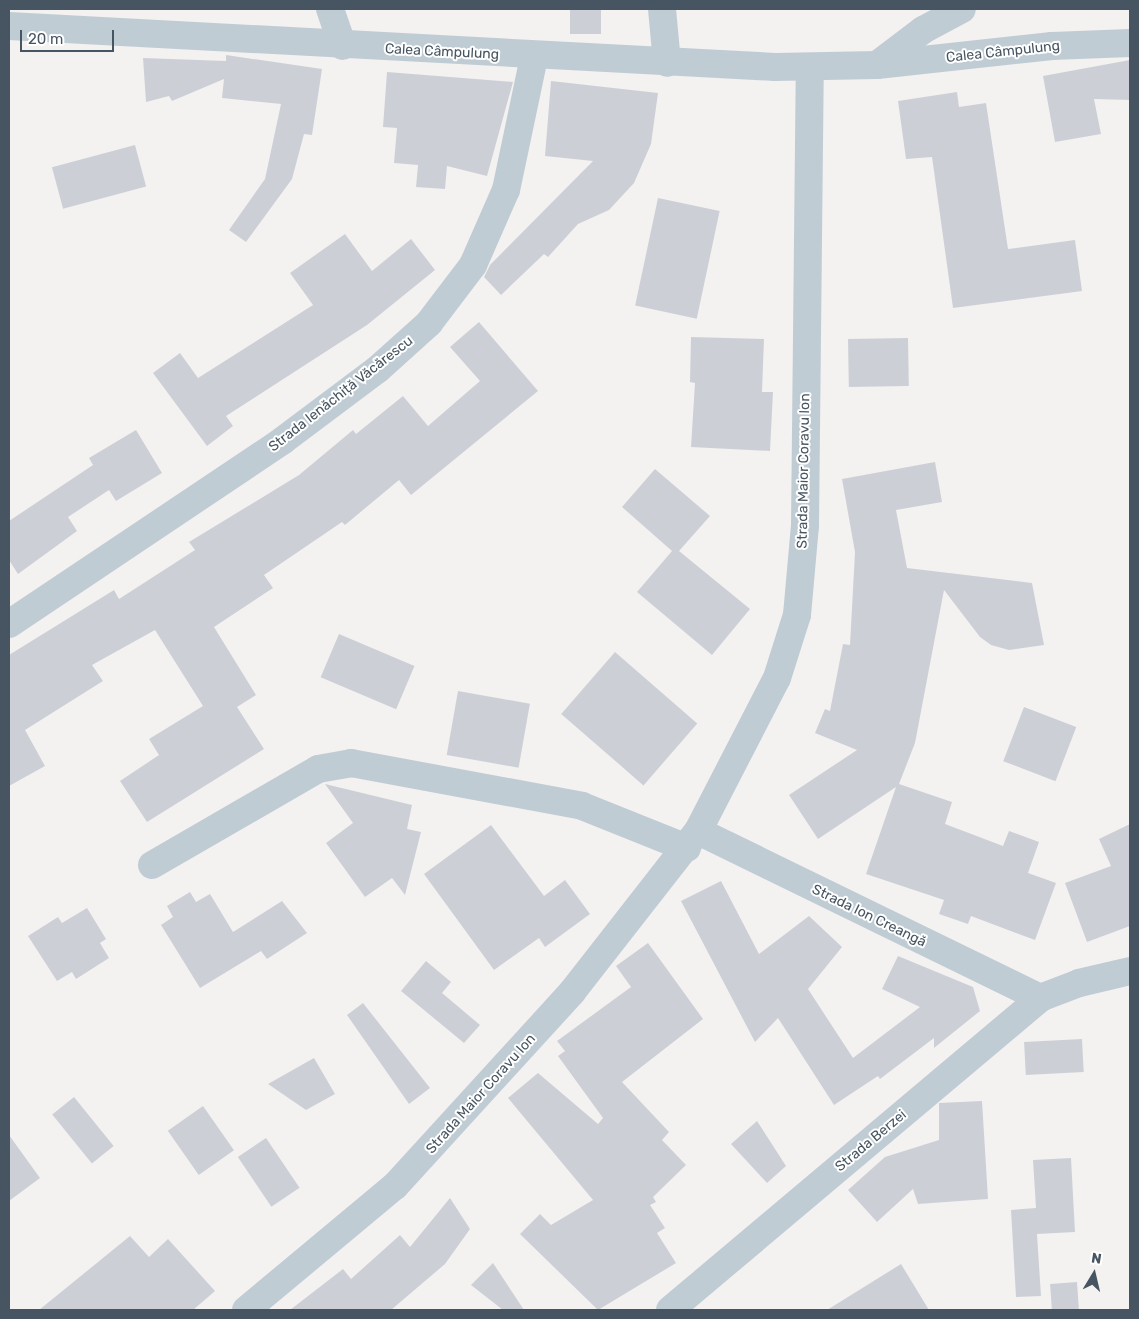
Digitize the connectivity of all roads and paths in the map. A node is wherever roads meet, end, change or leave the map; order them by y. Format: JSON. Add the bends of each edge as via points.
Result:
{"nodes":[{"id":1,"x":330,"y":9,"type":"edge"},
{"id":2,"x":662,"y":9,"type":"edge"},
{"id":3,"x":962,"y":9,"type":"edge"},
{"id":4,"x":9,"y":26,"type":"edge"},
{"id":5,"x":1130,"y":42,"type":"edge"},
{"id":6,"x":343,"y":46,"type":"junction"},
{"id":7,"x":534,"y":57,"type":"junction"},
{"id":8,"x":667,"y":63,"type":"junction"},
{"id":9,"x":877,"y":66,"type":"junction"},
{"id":10,"x":810,"y":67,"type":"junction"},
{"id":11,"x":9,"y":624,"type":"edge"},
{"id":12,"x":692,"y":839,"type":"junction"},
{"id":13,"x":152,"y":864,"type":"dead end"},
{"id":14,"x":1130,"y":952,"type":"edge"},
{"id":15,"x":1130,"y":971,"type":"edge"},
{"id":16,"x":1079,"y":983,"type":"junction"},
{"id":17,"x":1040,"y":998,"type":"junction"},
{"id":18,"x":246,"y":1310,"type":"edge"},
{"id":19,"x":670,"y":1310,"type":"edge"}],
"edges":[{"from":1,"to":6,"type":"street"},
{"from":2,"to":8,"type":"street"},
{"from":3,"to":9,"type":"street","via":[[923,30]]},
{"from":4,"to":6,"type":"street","name":"Calea Câmpulung"},
{"from":5,"to":9,"type":"street","name":"Calea Câmpulung","via":[[1052,46]]},
{"from":6,"to":7,"type":"street","name":"Calea Câmpulung"},
{"from":7,"to":8,"type":"street","name":"Calea Câmpulung"},
{"from":7,"to":11,"type":"street","name":"Strada Ienăchiță Văcărescu","via":[[518,147],[501,205],[473,265],[429,323],[378,369],[282,441]]},
{"from":8,"to":10,"type":"street","name":"Calea Câmpulung"},
{"from":9,"to":10,"type":"street","name":"Calea Câmpulung"},
{"from":10,"to":12,"type":"street","name":"Strada Maior Coravu Ion","via":[[805,526],[797,615],[777,678]]},
{"from":12,"to":13,"type":"street","via":[[582,806],[351,763],[318,769]]},
{"from":12,"to":17,"type":"street","name":"Strada Ion Creangă"},
{"from":12,"to":18,"type":"street","name":"Strada Maior Coravu Ion","via":[[572,992],[444,1136],[367,1213]]},
{"from":14,"to":16,"type":"street","name":"Strada Berzei"},
{"from":15,"to":16,"type":"street","name":"Strada Berzei"},
{"from":16,"to":17,"type":"street","name":"Strada Berzei"},
{"from":17,"to":19,"type":"street","name":"Strada Berzei"}]}
